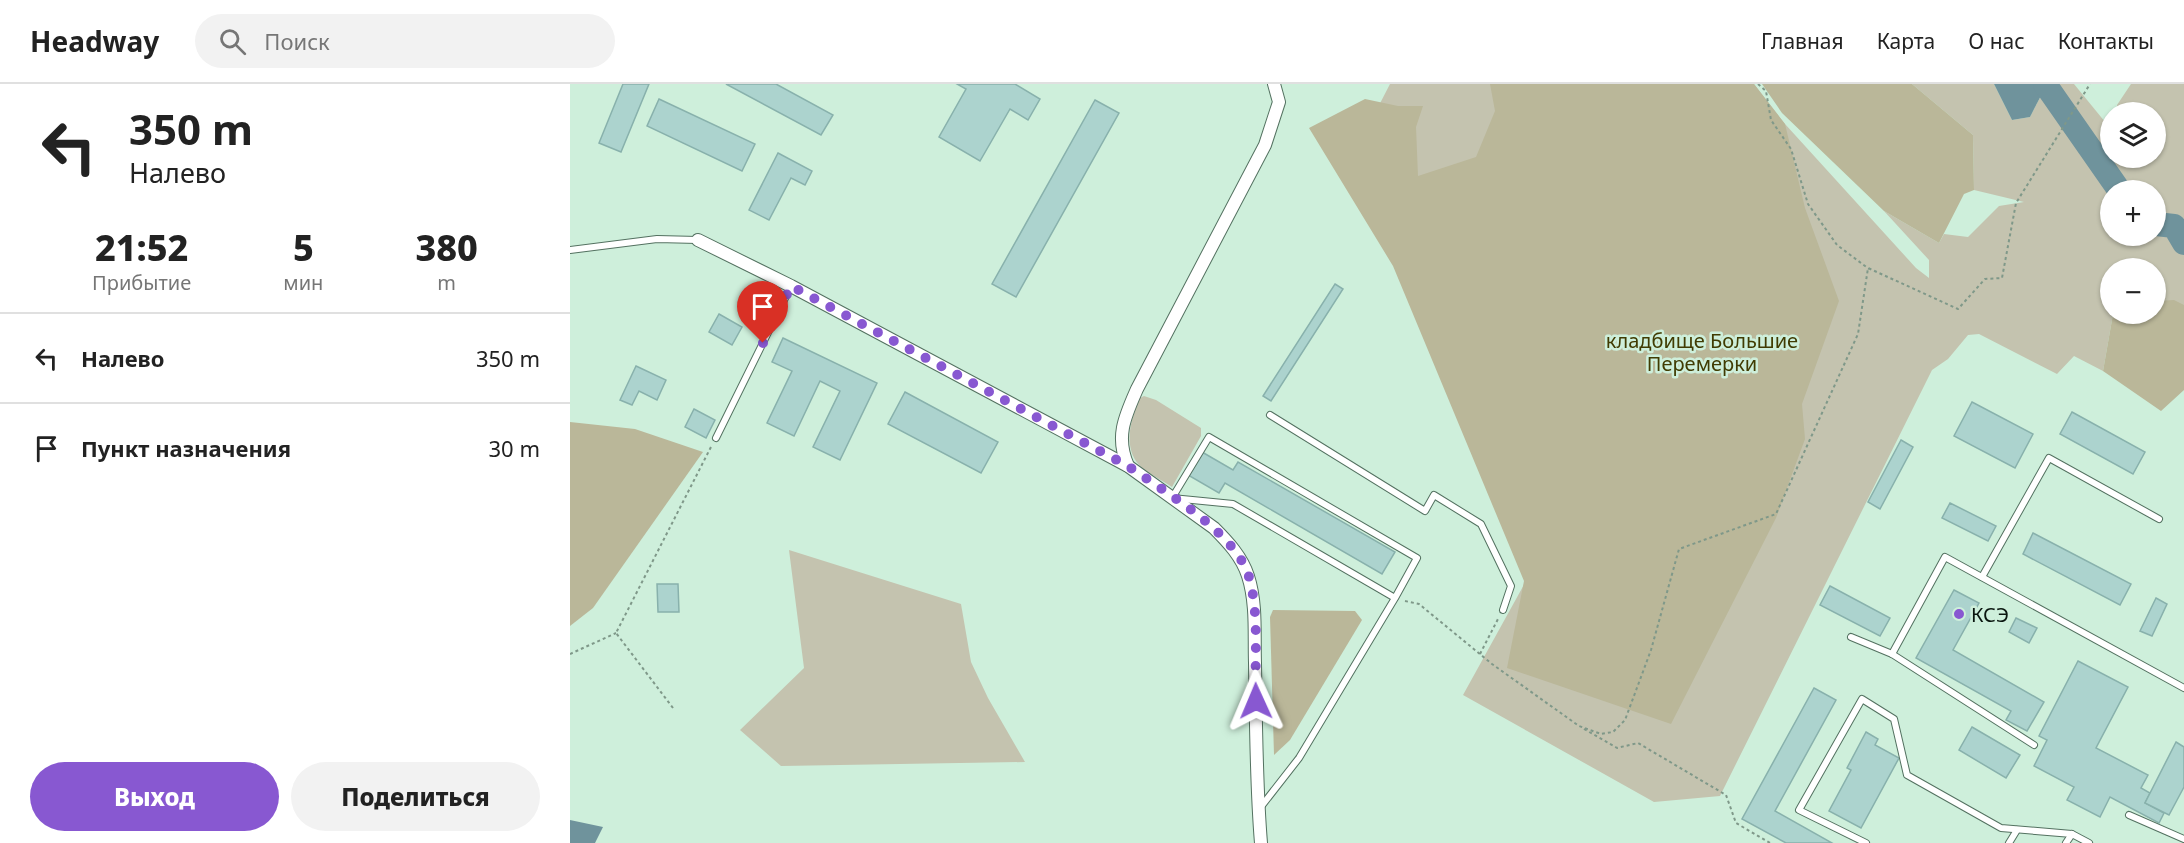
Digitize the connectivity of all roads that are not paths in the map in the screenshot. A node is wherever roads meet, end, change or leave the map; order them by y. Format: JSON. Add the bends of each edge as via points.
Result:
{"nodes":[{"id":1,"x":1274,"y":84,"type":"edge"},
{"id":2,"x":698,"y":240,"type":"joint"},
{"id":3,"x":570,"y":250,"type":"edge"},
{"id":4,"x":791,"y":286,"type":"junction"},
{"id":5,"x":1270,"y":414,"type":"dead end"},
{"id":6,"x":716,"y":438,"type":"road end"},
{"id":7,"x":1128,"y":466,"type":"junction"},
{"id":8,"x":1172,"y":498,"type":"junction"},
{"id":9,"x":2159,"y":519,"type":"dead end"},
{"id":10,"x":1982,"y":577,"type":"junction"},
{"id":11,"x":1395,"y":598,"type":"junction"},
{"id":12,"x":1503,"y":610,"type":"road end"},
{"id":13,"x":1851,"y":637,"type":"dead end"},
{"id":14,"x":1892,"y":654,"type":"junction"},
{"id":15,"x":2184,"y":688,"type":"edge"},
{"id":16,"x":2034,"y":745,"type":"dead end"},
{"id":17,"x":1258,"y":811,"type":"junction"},
{"id":18,"x":2129,"y":815,"type":"dead end"},
{"id":19,"x":2017,"y":830,"type":"junction"},
{"id":20,"x":2072,"y":834,"type":"junction"},
{"id":21,"x":2184,"y":839,"type":"edge"},
{"id":22,"x":1261,"y":843,"type":"edge"},
{"id":23,"x":1866,"y":843,"type":"edge"},
{"id":24,"x":2009,"y":843,"type":"edge"},
{"id":25,"x":2066,"y":843,"type":"edge"},
{"id":26,"x":2089,"y":843,"type":"edge"}],
"edges":[{"from":1,"to":7,"type":"street","via":[[1279,102],[1265,145],[1123,422],[1121,445]]},
{"from":2,"to":3,"type":"lane","via":[[657,239]]},
{"from":2,"to":4,"type":"street"},
{"from":4,"to":6,"type":"lane"},
{"from":4,"to":7,"type":"street"},
{"from":5,"to":12,"type":"lane","via":[[1425,511],[1434,495],[1481,524],[1511,586]]},
{"from":7,"to":8,"type":"street"},
{"from":8,"to":11,"type":"lane","via":[[1233,504]]},
{"from":8,"to":11,"type":"lane","via":[[1209,437],[1417,558]]},
{"from":8,"to":17,"type":"street","via":[[1223,537],[1240,558],[1249,578],[1255,620]]},
{"from":9,"to":10,"type":"lane","via":[[2049,458]]},
{"from":10,"to":14,"type":"lane","via":[[1945,557]]},
{"from":10,"to":15,"type":"lane"},
{"from":11,"to":17,"type":"lane","via":[[1299,758]]},
{"from":13,"to":14,"type":"lane"},
{"from":14,"to":16,"type":"lane"},
{"from":17,"to":22,"type":"street"},
{"from":18,"to":21,"type":"lane"},
{"from":19,"to":20,"type":"lane"},
{"from":19,"to":23,"type":"lane","via":[[2001,828],[1906,775],[1893,719],[1862,699],[1798,810]]},
{"from":19,"to":24,"type":"lane"},
{"from":20,"to":25,"type":"lane"},
{"from":20,"to":26,"type":"lane"}]}
